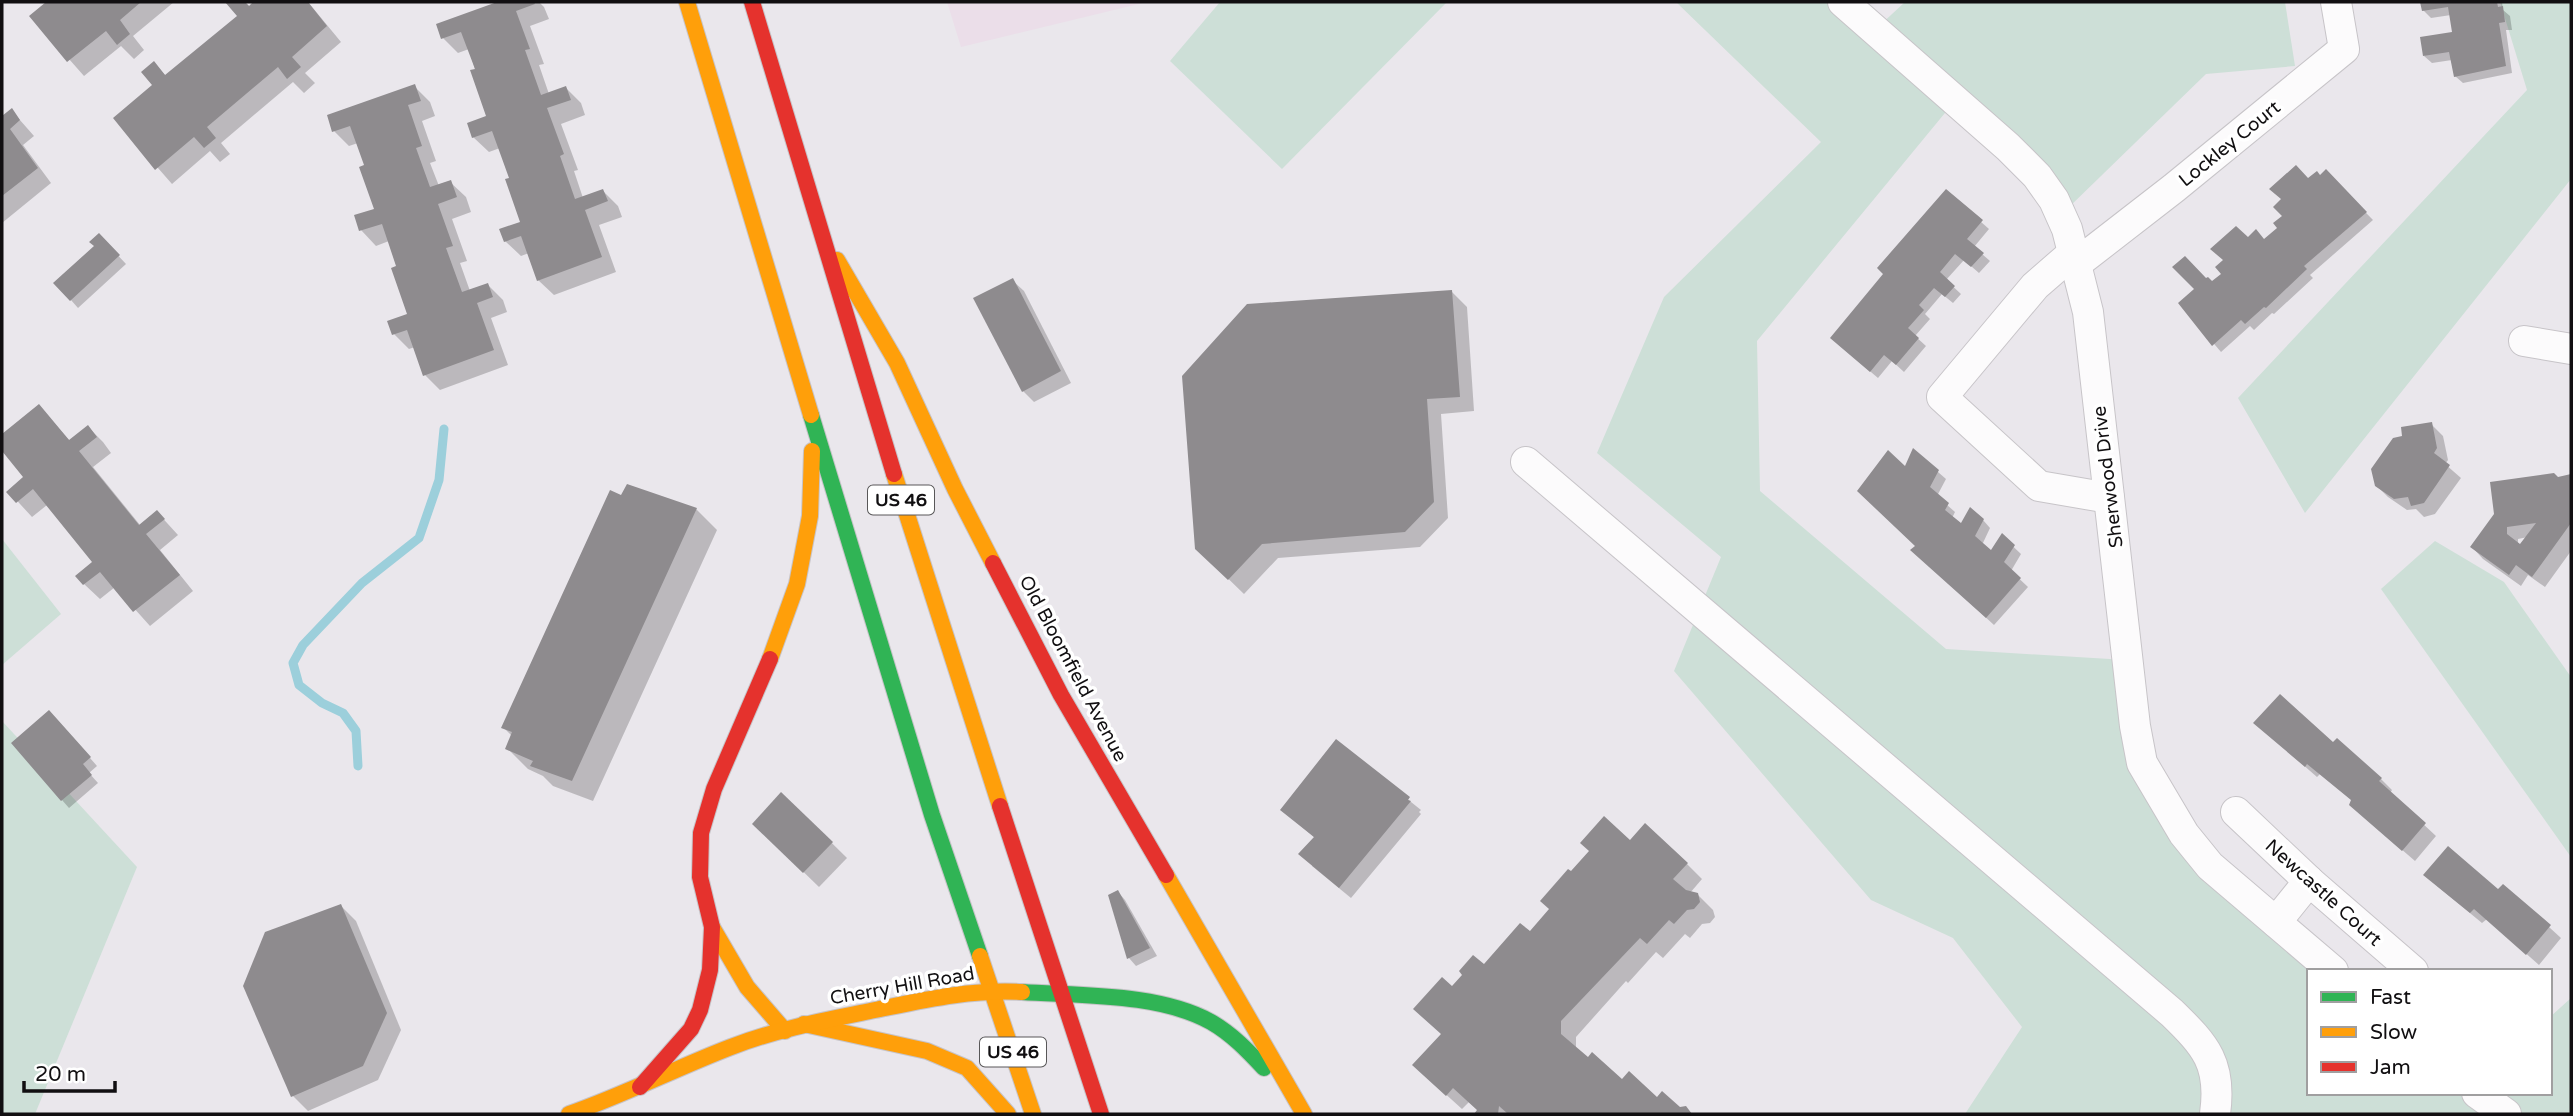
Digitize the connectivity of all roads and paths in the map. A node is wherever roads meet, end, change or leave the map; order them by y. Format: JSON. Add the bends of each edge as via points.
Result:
{"nodes":[{"id":1,"x":687,"y":2,"type":"edge"},
{"id":2,"x":752,"y":2,"type":"edge"},
{"id":3,"x":1843,"y":2,"type":"edge"},
{"id":4,"x":2336,"y":2,"type":"edge"},
{"id":5,"x":821,"y":234,"type":"junction"},
{"id":6,"x":2075,"y":258,"type":"junction"},
{"id":7,"x":2525,"y":341,"type":"dead end"},
{"id":8,"x":2571,"y":349,"type":"edge"},
{"id":9,"x":814,"y":421,"type":"junction"},
{"id":10,"x":1526,"y":462,"type":"dead end"},
{"id":11,"x":2109,"y":498,"type":"junction"},
{"id":12,"x":2236,"y":812,"type":"dead end"},
{"id":13,"x":2309,"y":881,"type":"junction"},
{"id":14,"x":2276,"y":922,"type":"junction"},
{"id":15,"x":712,"y":928,"type":"junction"},
{"id":16,"x":2331,"y":969,"type":"edge"},
{"id":17,"x":2411,"y":969,"type":"edge"},
{"id":18,"x":992,"y":990,"type":"junction"},
{"id":19,"x":1062,"y":995,"type":"junction"},
{"id":20,"x":804,"y":1024,"type":"junction"},
{"id":21,"x":785,"y":1031,"type":"junction"},
{"id":22,"x":640,"y":1087,"type":"junction"},
{"id":23,"x":2480,"y":1095,"type":"edge"},
{"id":24,"x":569,"y":1114,"type":"edge"},
{"id":25,"x":1008,"y":1114,"type":"edge"},
{"id":26,"x":1033,"y":1114,"type":"edge"},
{"id":27,"x":1101,"y":1114,"type":"edge"},
{"id":28,"x":1298,"y":1114,"type":"edge"},
{"id":29,"x":1304,"y":1114,"type":"edge"},
{"id":30,"x":2215,"y":1114,"type":"edge"},
{"id":31,"x":2506,"y":1114,"type":"edge"}],
"edges":[{"from":1,"to":9,"type":"main road","number":"US 46"},
{"from":2,"to":5,"type":"main road","number":"US 46"},
{"from":3,"to":6,"type":"street","name":"Sherwood Drive","via":[[2036,176],[2067,229]]},
{"from":4,"to":6,"type":"street","name":"Lockley Court","via":[[2344,49],[2174,188]]},
{"from":5,"to":19,"type":"main road","number":"US 46","via":[[918,553]]},
{"from":5,"to":29,"type":"main road","name":"Old Bloomfield Avenue","via":[[897,363],[955,489],[1061,695]]},
{"from":6,"to":11,"type":"street","name":"Sherwood Drive","via":[[2088,312]]},
{"from":6,"to":11,"type":"street","via":[[2035,286],[1942,397],[2039,486]]},
{"from":7,"to":8,"type":"street"},
{"from":9,"to":15,"type":"main road","via":[[810,516],[797,584],[779,639],[714,789],[701,833],[700,877]]},
{"from":9,"to":18,"type":"main road","number":"US 46","via":[[932,815]]},
{"from":10,"to":30,"type":"street","via":[[2172,1013],[2201,1041],[2210,1059],[2215,1075]]},
{"from":11,"to":14,"type":"street","name":"Sherwood Drive","via":[[2142,763],[2184,834],[2210,866]]},
{"from":12,"to":13,"type":"street","name":"Newcastle Court"},
{"from":13,"to":14,"type":"street"},
{"from":13,"to":17,"type":"street","name":"Newcastle Court"},
{"from":14,"to":16,"type":"street","name":"Sherwood Drive"},
{"from":15,"to":21,"type":"main road","via":[[747,988]]},
{"from":15,"to":22,"type":"main road","via":[[700,1010],[691,1029]]},
{"from":18,"to":19,"type":"main road","name":"Cherry Hill Road"},
{"from":18,"to":20,"type":"main road","name":"Cherry Hill Road"},
{"from":18,"to":26,"type":"main road","number":"US 46"},
{"from":19,"to":27,"type":"main road","number":"US 46"},
{"from":19,"to":28,"type":"main road","name":"Cherry Hill Road","via":[[1171,1006],[1211,1022],[1250,1052]]},
{"from":20,"to":21,"type":"main road","name":"Cherry Hill Road"},
{"from":20,"to":25,"type":"main road","via":[[927,1051],[967,1068]]},
{"from":21,"to":22,"type":"main road","name":"Cherry Hill Road","via":[[732,1046]]},
{"from":22,"to":24,"type":"main road","name":"Cherry Hill Road"},
{"from":23,"to":31,"type":"street"}]}
